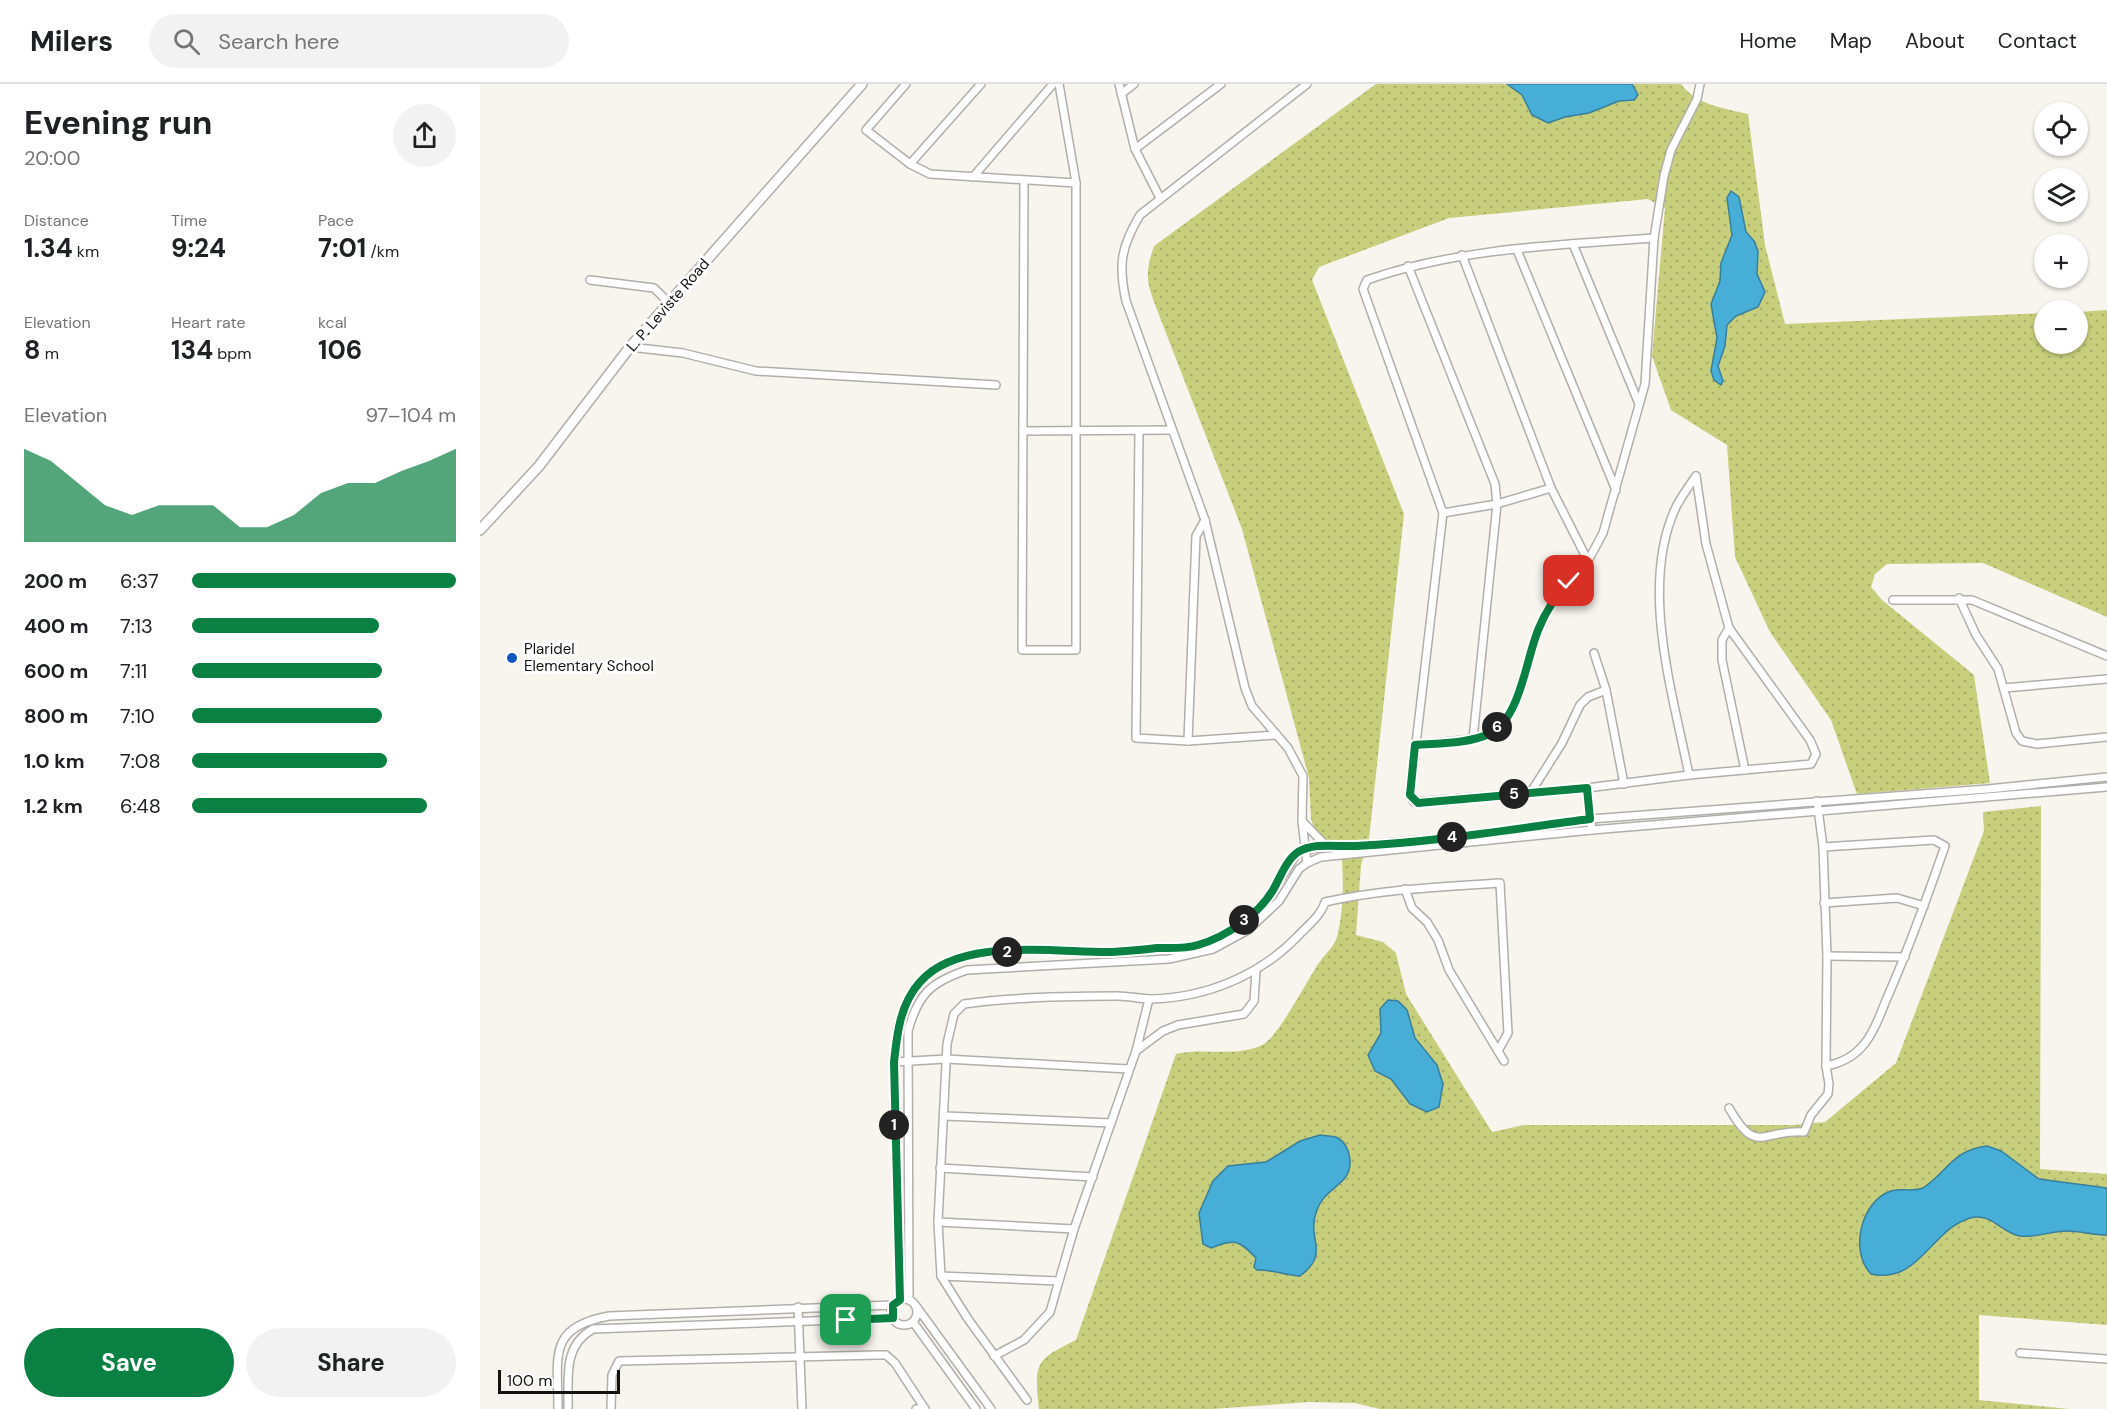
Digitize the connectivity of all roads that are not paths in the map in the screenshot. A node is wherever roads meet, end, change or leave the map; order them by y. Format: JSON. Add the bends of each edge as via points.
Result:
{"nodes":[{"id":1,"x":862,"y":84,"type":"edge"},
{"id":2,"x":906,"y":84,"type":"edge"},
{"id":3,"x":981,"y":84,"type":"edge"},
{"id":4,"x":1053,"y":84,"type":"edge"},
{"id":5,"x":1059,"y":84,"type":"edge"},
{"id":6,"x":1119,"y":84,"type":"edge"},
{"id":7,"x":1134,"y":84,"type":"edge"},
{"id":8,"x":1221,"y":84,"type":"edge"},
{"id":9,"x":1307,"y":84,"type":"edge"},
{"id":10,"x":1700,"y":84,"type":"edge"},
{"id":11,"x":1121,"y":94,"type":"junction"},
{"id":12,"x":1135,"y":149,"type":"junction"},
{"id":13,"x":910,"y":164,"type":"junction"},
{"id":14,"x":973,"y":177,"type":"junction"},
{"id":15,"x":1024,"y":181,"type":"junction"},
{"id":16,"x":1076,"y":183,"type":"junction"},
{"id":17,"x":1160,"y":198,"type":"junction"},
{"id":18,"x":1654,"y":238,"type":"junction"},
{"id":19,"x":1573,"y":244,"type":"junction"},
{"id":20,"x":1517,"y":250,"type":"junction"},
{"id":21,"x":1462,"y":255,"type":"junction"},
{"id":22,"x":1408,"y":266,"type":"junction"},
{"id":23,"x":590,"y":280,"type":"dead end"},
{"id":24,"x":669,"y":303,"type":"junction"},
{"id":25,"x":630,"y":347,"type":"junction"},
{"id":26,"x":996,"y":385,"type":"dead end"},
{"id":27,"x":1639,"y":404,"type":"junction"},
{"id":28,"x":1078,"y":429,"type":"junction"},
{"id":29,"x":1171,"y":430,"type":"junction"},
{"id":30,"x":1023,"y":431,"type":"junction"},
{"id":31,"x":1139,"y":431,"type":"junction"},
{"id":32,"x":1551,"y":488,"type":"junction"},
{"id":33,"x":1616,"y":490,"type":"junction"},
{"id":34,"x":1497,"y":504,"type":"junction"},
{"id":35,"x":1443,"y":513,"type":"junction"},
{"id":36,"x":1205,"y":520,"type":"junction"},
{"id":37,"x":480,"y":530,"type":"edge"},
{"id":38,"x":1588,"y":561,"type":"junction"},
{"id":39,"x":1959,"y":598,"type":"junction"},
{"id":40,"x":1893,"y":600,"type":"dead end"},
{"id":41,"x":1729,"y":627,"type":"junction"},
{"id":42,"x":1594,"y":653,"type":"dead end"},
{"id":43,"x":2107,"y":656,"type":"edge"},
{"id":44,"x":2107,"y":679,"type":"edge"},
{"id":45,"x":2004,"y":688,"type":"junction"},
{"id":46,"x":1606,"y":690,"type":"junction"},
{"id":47,"x":1276,"y":735,"type":"junction"},
{"id":48,"x":2107,"y":737,"type":"edge"},
{"id":49,"x":1473,"y":739,"type":"junction"},
{"id":50,"x":1188,"y":741,"type":"junction"},
{"id":51,"x":1415,"y":745,"type":"junction"},
{"id":52,"x":1744,"y":770,"type":"junction"},
{"id":53,"x":1689,"y":775,"type":"junction"},
{"id":54,"x":2107,"y":777,"type":"edge"},
{"id":55,"x":1624,"y":784,"type":"junction"},
{"id":56,"x":2107,"y":787,"type":"edge"},
{"id":57,"x":1587,"y":788,"type":"junction"},
{"id":58,"x":1531,"y":792,"type":"junction"},
{"id":59,"x":1817,"y":801,"type":"junction"},
{"id":60,"x":1819,"y":813,"type":"junction"},
{"id":61,"x":1590,"y":819,"type":"junction"},
{"id":62,"x":1302,"y":821,"type":"junction"},
{"id":63,"x":1592,"y":830,"type":"junction"},
{"id":64,"x":1326,"y":846,"type":"junction"},
{"id":65,"x":1823,"y":847,"type":"junction"},
{"id":66,"x":1304,"y":850,"type":"junction"},
{"id":67,"x":1307,"y":863,"type":"junction"},
{"id":68,"x":1405,"y":890,"type":"junction"},
{"id":69,"x":1824,"y":903,"type":"junction"},
{"id":70,"x":1924,"y":906,"type":"junction"},
{"id":71,"x":1827,"y":957,"type":"junction"},
{"id":72,"x":1905,"y":957,"type":"junction"},
{"id":73,"x":1256,"y":971,"type":"junction"},
{"id":74,"x":1149,"y":999,"type":"junction"},
{"id":75,"x":1136,"y":1051,"type":"junction"},
{"id":76,"x":1498,"y":1051,"type":"junction"},
{"id":77,"x":946,"y":1059,"type":"junction"},
{"id":78,"x":907,"y":1061,"type":"junction"},
{"id":79,"x":1504,"y":1061,"type":"dead end"},
{"id":80,"x":894,"y":1062,"type":"junction"},
{"id":81,"x":1826,"y":1066,"type":"junction"},
{"id":82,"x":1128,"y":1069,"type":"junction"},
{"id":83,"x":1729,"y":1107,"type":"dead end"},
{"id":84,"x":945,"y":1116,"type":"junction"},
{"id":85,"x":1112,"y":1123,"type":"junction"},
{"id":86,"x":940,"y":1168,"type":"junction"},
{"id":87,"x":1093,"y":1177,"type":"junction"},
{"id":88,"x":938,"y":1222,"type":"junction"},
{"id":89,"x":1074,"y":1229,"type":"junction"},
{"id":90,"x":941,"y":1276,"type":"junction"},
{"id":91,"x":1058,"y":1281,"type":"junction"},
{"id":92,"x":900,"y":1300,"type":"junction"},
{"id":93,"x":909,"y":1300,"type":"junction"},
{"id":94,"x":893,"y":1305,"type":"junction"},
{"id":95,"x":916,"y":1306,"type":"junction"},
{"id":96,"x":798,"y":1307,"type":"junction"},
{"id":97,"x":893,"y":1318,"type":"junction"},
{"id":98,"x":800,"y":1322,"type":"junction"},
{"id":99,"x":913,"y":1322,"type":"junction"},
{"id":100,"x":2020,"y":1353,"type":"dead end"},
{"id":101,"x":994,"y":1356,"type":"junction"},
{"id":102,"x":802,"y":1357,"type":"junction"},
{"id":103,"x":2107,"y":1359,"type":"edge"},
{"id":104,"x":1027,"y":1400,"type":"dead end"},
{"id":105,"x":558,"y":1409,"type":"edge"},
{"id":106,"x":568,"y":1409,"type":"edge"},
{"id":107,"x":611,"y":1409,"type":"edge"},
{"id":108,"x":802,"y":1409,"type":"edge"},
{"id":109,"x":916,"y":1409,"type":"edge"},
{"id":110,"x":925,"y":1409,"type":"edge"},
{"id":111,"x":976,"y":1409,"type":"edge"},
{"id":112,"x":991,"y":1409,"type":"edge"}],
"edges":[{"from":1,"to":24,"type":"main road","name":"L. P. Leviste Road"},
{"from":2,"to":13,"type":"street","via":[[866,130]]},
{"from":3,"to":13,"type":"street"},
{"from":4,"to":14,"type":"street"},
{"from":5,"to":16,"type":"street"},
{"from":6,"to":11,"type":"street"},
{"from":7,"to":11,"type":"street"},
{"from":8,"to":12,"type":"street"},
{"from":9,"to":17,"type":"street"},
{"from":10,"to":18,"type":"street","via":[[1669,159]]},
{"from":11,"to":12,"type":"street"},
{"from":12,"to":17,"type":"street"},
{"from":13,"to":14,"type":"street","via":[[930,174]]},
{"from":14,"to":15,"type":"street"},
{"from":15,"to":16,"type":"street"},
{"from":15,"to":30,"type":"street"},
{"from":16,"to":28,"type":"street"},
{"from":17,"to":29,"type":"street","via":[[1140,215],[1128,234],[1120,274]]},
{"from":18,"to":19,"type":"street"},
{"from":18,"to":27,"type":"street","via":[[1645,384]]},
{"from":19,"to":20,"type":"street"},
{"from":19,"to":27,"type":"street"},
{"from":20,"to":21,"type":"street"},
{"from":20,"to":33,"type":"street"},
{"from":21,"to":22,"type":"street"},
{"from":21,"to":32,"type":"street"},
{"from":22,"to":34,"type":"street","via":[[1495,484]]},
{"from":22,"to":35,"type":"street","via":[[1367,280],[1363,289]]},
{"from":23,"to":24,"type":"street","via":[[654,288]]},
{"from":24,"to":25,"type":"main road","name":"L. P. Leviste Road"},
{"from":25,"to":26,"type":"street","via":[[683,353],[756,371]]},
{"from":25,"to":37,"type":"main road","name":"L. P. Leviste Road","via":[[539,466]]},
{"from":27,"to":33,"type":"street"},
{"from":28,"to":30,"type":"street"},
{"from":28,"to":30,"type":"street","via":[[1076,650],[1022,650]]},
{"from":28,"to":31,"type":"street"},
{"from":29,"to":31,"type":"street"},
{"from":29,"to":36,"type":"street"},
{"from":31,"to":50,"type":"street","via":[[1136,738]]},
{"from":32,"to":34,"type":"street"},
{"from":32,"to":38,"type":"street"},
{"from":33,"to":38,"type":"street","via":[[1603,533]]},
{"from":34,"to":35,"type":"street"},
{"from":34,"to":49,"type":"street"},
{"from":35,"to":51,"type":"street"},
{"from":36,"to":47,"type":"street","via":[[1245,688],[1252,706]]},
{"from":36,"to":50,"type":"street","via":[[1196,536]]},
{"from":38,"to":49,"type":"street","via":[[1554,599],[1539,627],[1509,715],[1491,734]]},
{"from":39,"to":40,"type":"street"},
{"from":39,"to":43,"type":"street"},
{"from":39,"to":45,"type":"street","via":[[1998,669]]},
{"from":41,"to":52,"type":"street","via":[[1722,640],[1722,660]]},
{"from":41,"to":52,"type":"street","via":[[1816,754],[1811,764]]},
{"from":41,"to":53,"type":"street","via":[[1706,544],[1696,476],[1676,508],[1666,542],[1659,622]]},
{"from":42,"to":46,"type":"street"},
{"from":44,"to":45,"type":"street"},
{"from":45,"to":48,"type":"street","via":[[2016,733],[2022,741],[2037,744]]},
{"from":46,"to":55,"type":"street"},
{"from":46,"to":58,"type":"street","via":[[1580,705]]},
{"from":47,"to":50,"type":"street"},
{"from":47,"to":62,"type":"street","via":[[1303,776]]},
{"from":49,"to":51,"type":"street"},
{"from":51,"to":58,"type":"street","via":[[1410,795],[1418,803]]},
{"from":52,"to":53,"type":"street"},
{"from":53,"to":55,"type":"street"},
{"from":54,"to":59,"type":"street"},
{"from":55,"to":57,"type":"street"},
{"from":56,"to":60,"type":"street"},
{"from":57,"to":58,"type":"street"},
{"from":57,"to":61,"type":"street"},
{"from":59,"to":60,"type":"street"},
{"from":59,"to":61,"type":"street"},
{"from":60,"to":63,"type":"street"},
{"from":60,"to":65,"type":"street"},
{"from":61,"to":63,"type":"street"},
{"from":61,"to":64,"type":"street","via":[[1454,837]]},
{"from":62,"to":64,"type":"street"},
{"from":62,"to":66,"type":"street"},
{"from":63,"to":67,"type":"street","via":[[1321,857]]},
{"from":64,"to":66,"type":"street"},
{"from":65,"to":69,"type":"street"},
{"from":65,"to":70,"type":"street","via":[[1940,841],[1945,846]]},
{"from":66,"to":67,"type":"street"},
{"from":66,"to":80,"type":"street","via":[[1290,861],[1271,893],[1252,914],[1223,935],[1196,946],[1112,952],[1025,950],[967,955],[939,967],[920,981],[906,1004],[898,1026]]},
{"from":67,"to":78,"type":"street","via":[[1265,916],[1213,949],[1169,959],[967,970],[945,977],[927,990],[914,1007]]},
{"from":68,"to":73,"type":"street","via":[[1325,902],[1288,946]]},
{"from":68,"to":76,"type":"street","via":[[1412,908],[1438,940],[1449,970]]},
{"from":68,"to":76,"type":"street","via":[[1500,884],[1508,1033]]},
{"from":69,"to":70,"type":"street","via":[[1898,898]]},
{"from":69,"to":71,"type":"street"},
{"from":70,"to":72,"type":"street"},
{"from":71,"to":72,"type":"street"},
{"from":71,"to":81,"type":"street"},
{"from":72,"to":81,"type":"street","via":[[1866,1042],[1840,1063]]},
{"from":73,"to":74,"type":"street","via":[[1217,987],[1173,998]]},
{"from":73,"to":75,"type":"street","via":[[1254,1000],[1244,1014],[1178,1025]]},
{"from":74,"to":75,"type":"street"},
{"from":74,"to":77,"type":"street","via":[[1120,996],[964,1005],[954,1014]]},
{"from":75,"to":82,"type":"street"},
{"from":76,"to":79,"type":"street"},
{"from":77,"to":78,"type":"street"},
{"from":77,"to":82,"type":"street"},
{"from":77,"to":84,"type":"street"},
{"from":78,"to":80,"type":"street"},
{"from":78,"to":93,"type":"street"},
{"from":80,"to":92,"type":"street"},
{"from":81,"to":83,"type":"street","via":[[1828,1094],[1811,1115],[1804,1132],[1753,1137],[1742,1130]]},
{"from":82,"to":85,"type":"street"},
{"from":84,"to":85,"type":"street"},
{"from":84,"to":86,"type":"street"},
{"from":85,"to":87,"type":"street"},
{"from":86,"to":87,"type":"street"},
{"from":86,"to":88,"type":"street"},
{"from":87,"to":89,"type":"street"},
{"from":88,"to":89,"type":"street"},
{"from":88,"to":90,"type":"street"},
{"from":89,"to":91,"type":"street"},
{"from":90,"to":91,"type":"street"},
{"from":90,"to":101,"type":"street"},
{"from":91,"to":101,"type":"street","via":[[1050,1312],[1024,1340]]},
{"from":92,"to":93,"type":"street"},
{"from":92,"to":94,"type":"street"},
{"from":93,"to":95,"type":"street"},
{"from":94,"to":96,"type":"street"},
{"from":94,"to":97,"type":"street"},
{"from":95,"to":99,"type":"street"},
{"from":95,"to":112,"type":"street"},
{"from":96,"to":98,"type":"street"},
{"from":96,"to":105,"type":"street","via":[[584,1320],[572,1328],[560,1348]]},
{"from":97,"to":98,"type":"street"},
{"from":97,"to":99,"type":"street","via":[[906,1325]]},
{"from":98,"to":102,"type":"street"},
{"from":98,"to":106,"type":"street","via":[[593,1329],[581,1335],[569,1358]]},
{"from":99,"to":111,"type":"street"},
{"from":100,"to":103,"type":"street"},
{"from":101,"to":104,"type":"street"},
{"from":102,"to":107,"type":"street","via":[[619,1361],[612,1375]]},
{"from":102,"to":108,"type":"street"},
{"from":102,"to":110,"type":"street","via":[[886,1355]]},
{"from":109,"to":110,"type":"street"}]}
